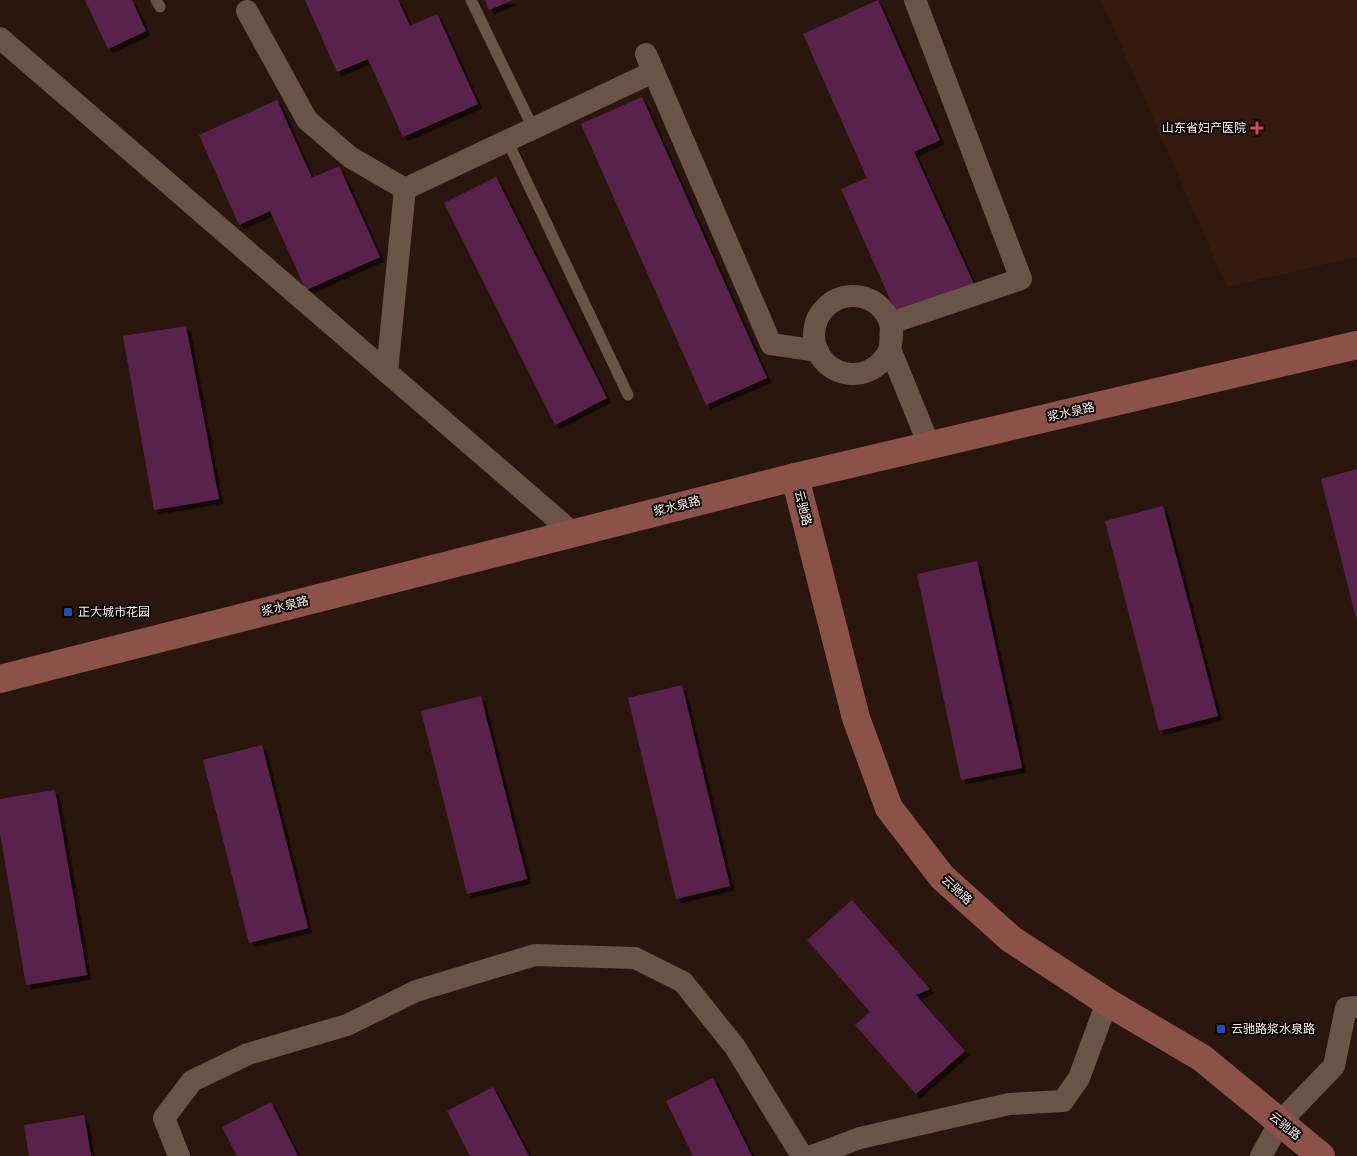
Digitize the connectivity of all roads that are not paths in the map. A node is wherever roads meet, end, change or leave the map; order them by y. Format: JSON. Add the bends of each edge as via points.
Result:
{"nodes":[{"id":1,"x":471,"y":0,"type":"edge"},
{"id":2,"x":915,"y":0,"type":"edge"},
{"id":3,"x":246,"y":11,"type":"dead end"},
{"id":4,"x":0,"y":38,"type":"edge"},
{"id":5,"x":533,"y":128,"type":"junction"},
{"id":6,"x":508,"y":140,"type":"junction"},
{"id":7,"x":405,"y":189,"type":"junction"},
{"id":8,"x":891,"y":323,"type":"junction"},
{"id":9,"x":1357,"y":345,"type":"edge"},
{"id":10,"x":890,"y":349,"type":"junction"},
{"id":11,"x":818,"y":352,"type":"junction"},
{"id":12,"x":387,"y":372,"type":"junction"},
{"id":13,"x":628,"y":395,"type":"dead end"},
{"id":14,"x":929,"y":445,"type":"junction"},
{"id":15,"x":795,"y":477,"type":"junction"},
{"id":16,"x":573,"y":533,"type":"junction"},
{"id":17,"x":0,"y":679,"type":"edge"},
{"id":18,"x":1107,"y":1002,"type":"junction"},
{"id":19,"x":1357,"y":1007,"type":"edge"},
{"id":20,"x":1280,"y":1122,"type":"junction"},
{"id":21,"x":179,"y":1156,"type":"edge"},
{"id":22,"x":802,"y":1156,"type":"edge"},
{"id":23,"x":812,"y":1156,"type":"edge"},
{"id":24,"x":1261,"y":1156,"type":"edge"},
{"id":25,"x":1321,"y":1156,"type":"edge"}],
"edges":[{"from":1,"to":5,"type":"lane"},
{"from":2,"to":8,"type":"street","via":[[1020,279]]},
{"from":3,"to":7,"type":"street","via":[[307,120],[350,157]]},
{"from":4,"to":12,"type":"street"},
{"from":5,"to":6,"type":"street"},
{"from":5,"to":11,"type":"street","via":[[651,67],[771,344]]},
{"from":6,"to":7,"type":"street"},
{"from":6,"to":13,"type":"lane"},
{"from":7,"to":12,"type":"street"},
{"from":8,"to":10,"type":"street"},
{"from":8,"to":11,"type":"street","via":[[876,302],[864,296],[839,298],[819,314],[814,326]]},
{"from":9,"to":14,"type":"main road","name":"浆水泉路"},
{"from":10,"to":11,"type":"street","via":[[874,369],[848,374],[825,362]]},
{"from":10,"to":14,"type":"street"},
{"from":12,"to":16,"type":"street"},
{"from":14,"to":15,"type":"main road","name":"浆水泉路"},
{"from":15,"to":16,"type":"main road","name":"浆水泉路"},
{"from":15,"to":18,"type":"main road","name":"云驰路","via":[[856,718],[889,808],[942,877],[1011,939]]},
{"from":16,"to":17,"type":"main road","name":"浆水泉路"},
{"from":18,"to":20,"type":"main road","name":"云驰路","via":[[1202,1058]]},
{"from":18,"to":23,"type":"street","via":[[1079,1078],[1063,1101],[1009,1104],[860,1138]]},
{"from":19,"to":20,"type":"street","via":[[1346,1008],[1334,1066]]},
{"from":20,"to":24,"type":"street"},
{"from":20,"to":25,"type":"main road","name":"云驰路"},
{"from":21,"to":22,"type":"street","via":[[164,1118],[192,1081],[248,1054],[347,1025],[416,991],[535,955],[635,958],[683,982],[735,1048]]}]}
